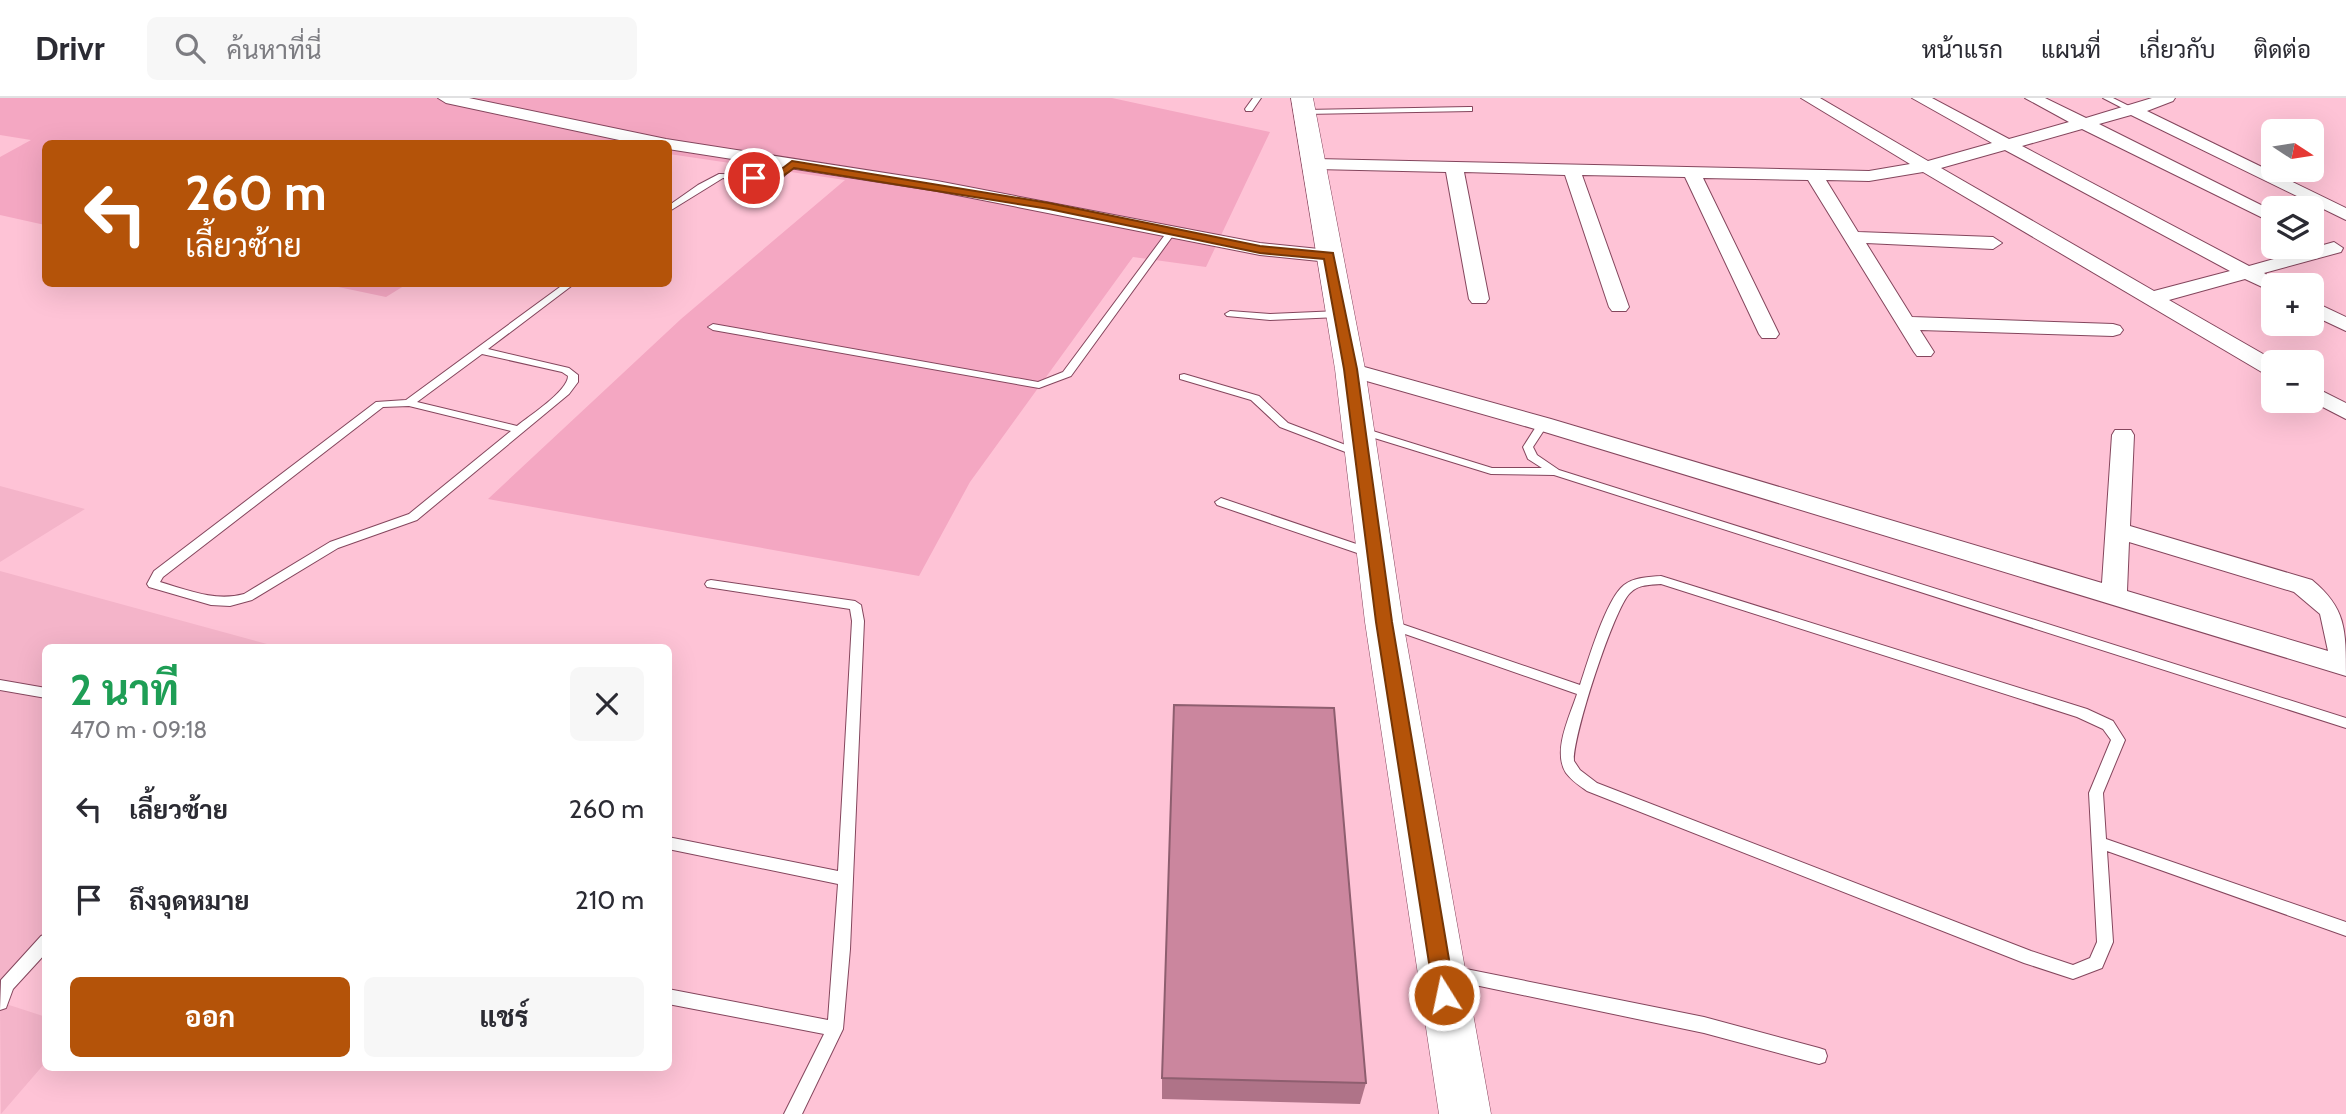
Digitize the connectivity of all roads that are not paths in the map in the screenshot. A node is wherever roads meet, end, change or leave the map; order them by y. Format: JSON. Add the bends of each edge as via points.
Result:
{"nodes":[{"id":1,"x":446,"y":98,"type":"edge"},
{"id":2,"x":496,"y":98,"type":"edge"},
{"id":3,"x":1257,"y":98,"type":"edge"},
{"id":4,"x":1809,"y":98,"type":"edge"},
{"id":5,"x":1920,"y":98,"type":"edge"},
{"id":6,"x":2033,"y":98,"type":"edge"},
{"id":7,"x":2107,"y":98,"type":"edge"},
{"id":8,"x":2167,"y":98,"type":"edge"},
{"id":9,"x":1304,"y":105,"type":"edge"},
{"id":10,"x":1249,"y":109,"type":"dead end"},
{"id":11,"x":1469,"y":109,"type":"dead end"},
{"id":12,"x":2133,"y":110,"type":"junction"},
{"id":13,"x":2085,"y":123,"type":"junction"},
{"id":14,"x":646,"y":140,"type":"edge"},
{"id":15,"x":654,"y":140,"type":"edge"},
{"id":16,"x":2009,"y":144,"type":"junction"},
{"id":17,"x":672,"y":145,"type":"edge"},
{"id":18,"x":792,"y":164,"type":"junction"},
{"id":19,"x":1316,"y":164,"type":"junction"},
{"id":20,"x":1928,"y":166,"type":"junction"},
{"id":21,"x":1454,"y":167,"type":"junction"},
{"id":22,"x":1572,"y":170,"type":"junction"},
{"id":23,"x":1692,"y":173,"type":"junction"},
{"id":24,"x":1815,"y":177,"type":"junction"},
{"id":25,"x":672,"y":207,"type":"edge"},
{"id":26,"x":2261,"y":212,"type":"edge"},
{"id":27,"x":2346,"y":215,"type":"edge"},
{"id":28,"x":1173,"y":230,"type":"junction"},
{"id":29,"x":1853,"y":237,"type":"junction"},
{"id":30,"x":1993,"y":243,"type":"dead end"},
{"id":31,"x":2324,"y":243,"type":"edge"},
{"id":32,"x":2340,"y":251,"type":"edge"},
{"id":33,"x":1329,"y":256,"type":"junction"},
{"id":34,"x":2247,"y":272,"type":"junction"},
{"id":35,"x":2261,"y":280,"type":"edge"},
{"id":36,"x":565,"y":287,"type":"edge"},
{"id":37,"x":2153,"y":298,"type":"junction"},
{"id":38,"x":1479,"y":299,"type":"dead end"},
{"id":39,"x":1619,"y":307,"type":"dead end"},
{"id":40,"x":1230,"y":314,"type":"dead end"},
{"id":41,"x":1339,"y":314,"type":"junction"},
{"id":42,"x":2324,"y":314,"type":"edge"},
{"id":43,"x":1906,"y":323,"type":"junction"},
{"id":44,"x":2346,"y":326,"type":"edge"},
{"id":45,"x":713,"y":327,"type":"dead end"},
{"id":46,"x":2113,"y":330,"type":"dead end"},
{"id":47,"x":1769,"y":334,"type":"dead end"},
{"id":48,"x":479,"y":350,"type":"junction"},
{"id":49,"x":1924,"y":352,"type":"dead end"},
{"id":50,"x":2261,"y":362,"type":"edge"},
{"id":51,"x":1350,"y":369,"type":"junction"},
{"id":52,"x":1184,"y":377,"type":"dead end"},
{"id":53,"x":2324,"y":399,"type":"edge"},
{"id":54,"x":409,"y":402,"type":"junction"},
{"id":55,"x":2346,"y":412,"type":"edge"},
{"id":56,"x":1543,"y":424,"type":"junction"},
{"id":57,"x":519,"y":430,"type":"junction"},
{"id":58,"x":2123,"y":435,"type":"dead end"},
{"id":59,"x":1359,"y":442,"type":"junction"},
{"id":60,"x":1555,"y":472,"type":"junction"},
{"id":61,"x":1221,"y":502,"type":"dead end"},
{"id":62,"x":2117,"y":530,"type":"junction"},
{"id":63,"x":1374,"y":554,"type":"junction"},
{"id":64,"x":711,"y":584,"type":"dead end"},
{"id":65,"x":2114,"y":595,"type":"junction"},
{"id":66,"x":1384,"y":622,"type":"junction"},
{"id":67,"x":2345,"y":665,"type":"edge"},
{"id":68,"x":0,"y":685,"type":"edge"},
{"id":69,"x":1584,"y":691,"type":"junction"},
{"id":70,"x":42,"y":693,"type":"edge"},
{"id":71,"x":2346,"y":723,"type":"edge"},
{"id":72,"x":2098,"y":842,"type":"junction"},
{"id":73,"x":672,"y":844,"type":"edge"},
{"id":74,"x":845,"y":879,"type":"junction"},
{"id":75,"x":2346,"y":929,"type":"edge"},
{"id":76,"x":42,"y":946,"type":"edge"},
{"id":77,"x":1440,"y":971,"type":"junction"},
{"id":78,"x":672,"y":997,"type":"edge"},
{"id":79,"x":0,"y":1003,"type":"edge"},
{"id":80,"x":835,"y":1029,"type":"junction"},
{"id":81,"x":1819,"y":1056,"type":"dead end"},
{"id":82,"x":793,"y":1114,"type":"edge"},
{"id":83,"x":1465,"y":1114,"type":"edge"}],
"edges":[{"from":1,"to":14,"type":"street"},
{"from":2,"to":15,"type":"street","via":[[623,125]]},
{"from":3,"to":10,"type":"lane"},
{"from":4,"to":20,"type":"street"},
{"from":5,"to":16,"type":"street"},
{"from":6,"to":13,"type":"street"},
{"from":7,"to":12,"type":"lane"},
{"from":8,"to":12,"type":"street"},
{"from":9,"to":11,"type":"lane"},
{"from":9,"to":19,"type":"street"},
{"from":12,"to":13,"type":"street"},
{"from":12,"to":27,"type":"street"},
{"from":13,"to":16,"type":"street"},
{"from":13,"to":26,"type":"street"},
{"from":16,"to":20,"type":"street"},
{"from":16,"to":34,"type":"street"},
{"from":17,"to":18,"type":"street"},
{"from":18,"to":25,"type":"lane","via":[[778,177],[722,176]]},
{"from":18,"to":28,"type":"street"},
{"from":19,"to":21,"type":"street"},
{"from":19,"to":33,"type":"street"},
{"from":20,"to":24,"type":"street","via":[[1870,176]]},
{"from":20,"to":37,"type":"street"},
{"from":21,"to":22,"type":"street"},
{"from":21,"to":38,"type":"street"},
{"from":22,"to":23,"type":"street"},
{"from":22,"to":39,"type":"street"},
{"from":23,"to":24,"type":"street"},
{"from":23,"to":47,"type":"street"},
{"from":24,"to":29,"type":"street"},
{"from":28,"to":33,"type":"street","via":[[1260,249]]},
{"from":28,"to":45,"type":"lane","via":[[1068,374],[1039,385]]},
{"from":29,"to":30,"type":"street"},
{"from":29,"to":43,"type":"street"},
{"from":31,"to":32,"type":"street"},
{"from":32,"to":34,"type":"street"},
{"from":33,"to":41,"type":"street"},
{"from":34,"to":35,"type":"street"},
{"from":34,"to":37,"type":"street"},
{"from":36,"to":48,"type":"lane"},
{"from":37,"to":50,"type":"street"},
{"from":40,"to":41,"type":"lane"},
{"from":41,"to":51,"type":"street"},
{"from":42,"to":44,"type":"street"},
{"from":43,"to":46,"type":"street"},
{"from":43,"to":49,"type":"street"},
{"from":48,"to":54,"type":"lane"},
{"from":48,"to":57,"type":"lane","via":[[573,375],[565,392]]},
{"from":51,"to":56,"type":"street"},
{"from":51,"to":59,"type":"street"},
{"from":52,"to":59,"type":"lane","via":[[1255,398],[1284,425]]},
{"from":53,"to":55,"type":"street"},
{"from":54,"to":57,"type":"lane"},
{"from":54,"to":57,"type":"lane","via":[[394,401],[369,410],[158,574],[153,584],[211,601],[248,597],[334,545],[413,517]]},
{"from":56,"to":60,"type":"lane","via":[[1528,447],[1532,457]]},
{"from":56,"to":65,"type":"street"},
{"from":58,"to":62,"type":"street"},
{"from":59,"to":60,"type":"lane","via":[[1490,471]]},
{"from":59,"to":63,"type":"street"},
{"from":60,"to":71,"type":"lane"},
{"from":61,"to":63,"type":"lane"},
{"from":62,"to":65,"type":"street"},
{"from":62,"to":67,"type":"street","via":[[2303,586],[2322,597],[2335,614]]},
{"from":63,"to":66,"type":"street"},
{"from":64,"to":74,"type":"lane","via":[[855,605],[858,621]]},
{"from":65,"to":67,"type":"street"},
{"from":66,"to":69,"type":"lane"},
{"from":66,"to":77,"type":"street"},
{"from":68,"to":70,"type":"lane"},
{"from":69,"to":72,"type":"lane","via":[[1621,595],[1635,582],[1661,580],[2108,725],[2118,740],[2096,793]]},
{"from":69,"to":72,"type":"lane","via":[[1567,754],[1572,772],[1592,787],[2073,972],[2096,963],[2105,942]]},
{"from":72,"to":75,"type":"lane"},
{"from":73,"to":74,"type":"lane"},
{"from":74,"to":80,"type":"lane"},
{"from":76,"to":79,"type":"lane","via":[[7,985]]},
{"from":77,"to":81,"type":"lane","via":[[1704,1025]]},
{"from":77,"to":83,"type":"street"},
{"from":78,"to":80,"type":"lane"},
{"from":80,"to":82,"type":"lane"}]}
